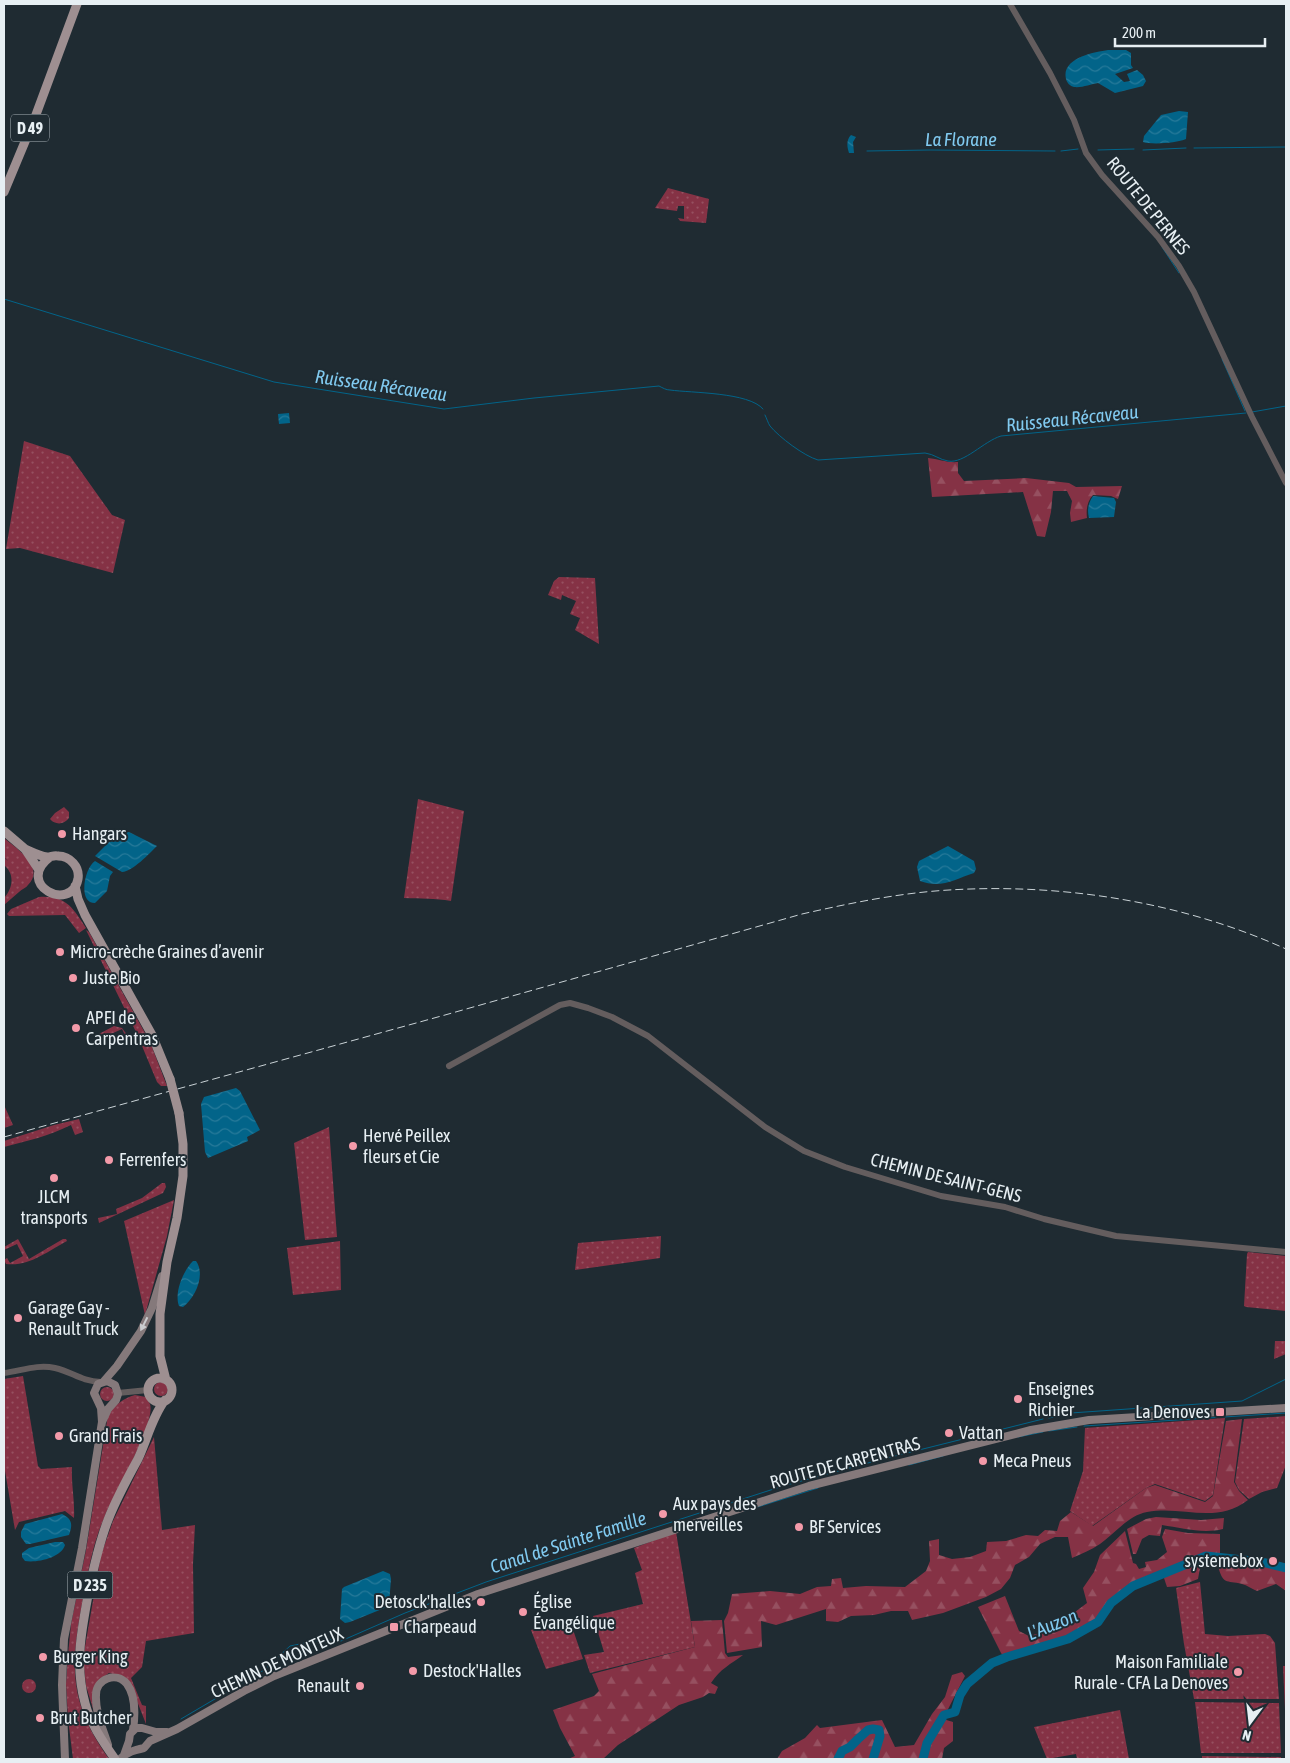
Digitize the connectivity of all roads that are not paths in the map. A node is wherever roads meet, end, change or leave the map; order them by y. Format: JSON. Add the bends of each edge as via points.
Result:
{"nodes":[{"id":1,"x":77,"y":4,"type":"edge"},
{"id":2,"x":1010,"y":4,"type":"edge"},
{"id":3,"x":4,"y":192,"type":"edge"},
{"id":4,"x":1286,"y":483,"type":"edge"},
{"id":5,"x":4,"y":831,"type":"edge"},
{"id":6,"x":25,"y":849,"type":"junction"},
{"id":7,"x":50,"y":857,"type":"junction"},
{"id":8,"x":39,"y":870,"type":"junction"},
{"id":9,"x":75,"y":886,"type":"junction"},
{"id":10,"x":61,"y":895,"type":"junction"},
{"id":11,"x":85,"y":915,"type":"junction"},
{"id":12,"x":449,"y":1066,"type":"dead end"},
{"id":13,"x":1286,"y":1252,"type":"edge"},
{"id":14,"x":167,"y":1262,"type":"junction"},
{"id":15,"x":160,"y":1356,"type":"junction"},
{"id":16,"x":4,"y":1373,"type":"edge"},
{"id":17,"x":82,"y":1380,"type":"junction"},
{"id":18,"x":154,"y":1380,"type":"junction"},
{"id":19,"x":166,"y":1380,"type":"junction"},
{"id":20,"x":102,"y":1382,"type":"junction"},
{"id":21,"x":94,"y":1393,"type":"junction"},
{"id":22,"x":118,"y":1393,"type":"junction"},
{"id":23,"x":150,"y":1394,"type":"junction"},
{"id":24,"x":165,"y":1400,"type":"junction"},
{"id":25,"x":98,"y":1402,"type":"junction"},
{"id":26,"x":111,"y":1404,"type":"junction"},
{"id":27,"x":1286,"y":1408,"type":"edge"},
{"id":28,"x":102,"y":1422,"type":"junction"},
{"id":29,"x":152,"y":1424,"type":"junction"},
{"id":30,"x":399,"y":1625,"type":"joint"},
{"id":31,"x":135,"y":1710,"type":"junction"},
{"id":32,"x":145,"y":1729,"type":"junction"},
{"id":33,"x":133,"y":1730,"type":"junction"},
{"id":34,"x":169,"y":1732,"type":"junction"},
{"id":35,"x":130,"y":1741,"type":"junction"},
{"id":36,"x":150,"y":1741,"type":"junction"},
{"id":37,"x":66,"y":1747,"type":"junction"},
{"id":38,"x":137,"y":1748,"type":"junction"},
{"id":39,"x":118,"y":1756,"type":"edge"},
{"id":40,"x":65,"y":1759,"type":"edge"},
{"id":41,"x":69,"y":1759,"type":"edge"}],
"edges":[{"from":1,"to":3,"type":"main road","number":"D 49"},
{"from":2,"to":4,"type":"street","name":"ROUTE DE PERNES","via":[[1074,120],[1086,153],[1158,237],[1194,292]]},
{"from":5,"to":6,"type":"main road"},
{"from":6,"to":7,"type":"main road"},
{"from":6,"to":8,"type":"main road"},
{"from":7,"to":8,"type":"main road"},
{"from":7,"to":9,"type":"main road","via":[[64,856],[73,862],[78,872]]},
{"from":8,"to":10,"type":"main road","via":[[43,888]]},
{"from":9,"to":10,"type":"main road"},
{"from":9,"to":11,"type":"main road"},
{"from":10,"to":11,"type":"main road","via":[[71,900]]},
{"from":11,"to":14,"type":"main road","bridge":true,"via":[[148,1028],[170,1079],[179,1113],[183,1176]]},
{"from":12,"to":13,"type":"street","name":"CHEMIN DE SAINT-GENS","via":[[560,1005],[575,1004],[648,1036],[765,1127],[804,1151],[845,1167],[941,1196],[1005,1207],[1116,1236]]},
{"from":14,"to":15,"type":"main road","via":[[160,1306]]},
{"from":14,"to":20,"type":"main road","one_way":true,"via":[[144,1326]]},
{"from":15,"to":18,"type":"main road"},
{"from":15,"to":19,"type":"main road"},
{"from":16,"to":17,"type":"street","via":[[43,1366],[57,1368]]},
{"from":17,"to":20,"type":"street"},
{"from":17,"to":21,"type":"street"},
{"from":18,"to":19,"type":"main road"},
{"from":18,"to":23,"type":"main road","via":[[150,1383]]},
{"from":19,"to":24,"type":"main road","via":[[172,1392]]},
{"from":20,"to":21,"type":"main road"},
{"from":20,"to":22,"type":"main road","via":[[113,1383]]},
{"from":21,"to":25,"type":"main road"},
{"from":22,"to":23,"type":"street"},
{"from":22,"to":26,"type":"main road"},
{"from":23,"to":24,"type":"main road","via":[[158,1401]]},
{"from":23,"to":29,"type":"main road","number":"D 235"},
{"from":24,"to":29,"type":"main road","number":"D 235"},
{"from":25,"to":26,"type":"main road"},
{"from":25,"to":28,"type":"main road"},
{"from":26,"to":28,"type":"main road"},
{"from":27,"to":30,"type":"main road","name":"ROUTE DE CARPENTRAS","via":[[1089,1420],[1031,1430],[809,1486],[526,1577]]},
{"from":28,"to":37,"type":"main road","via":[[64,1639],[62,1685]]},
{"from":29,"to":39,"type":"main road","number":"D 235","via":[[103,1532],[80,1640],[80,1673],[85,1704],[92,1722]]},
{"from":30,"to":34,"type":"main road","name":"CHEMIN DE MONTEUX","via":[[251,1687]]},
{"from":31,"to":32,"type":"main road"},
{"from":31,"to":33,"type":"main road"},
{"from":31,"to":39,"type":"main road","via":[[128,1687],[122,1680],[108,1678],[98,1685],[96,1704]]},
{"from":32,"to":33,"type":"main road"},
{"from":32,"to":34,"type":"main road"},
{"from":32,"to":36,"type":"main road"},
{"from":33,"to":35,"type":"main road"},
{"from":34,"to":36,"type":"main road","name":"CHEMIN DE MONTEUX"},
{"from":35,"to":38,"type":"main road"},
{"from":35,"to":39,"type":"main road"},
{"from":36,"to":38,"type":"main road","via":[[144,1748]]},
{"from":37,"to":40,"type":"main road"},
{"from":37,"to":41,"type":"main road"},
{"from":38,"to":39,"type":"main road"}]}
